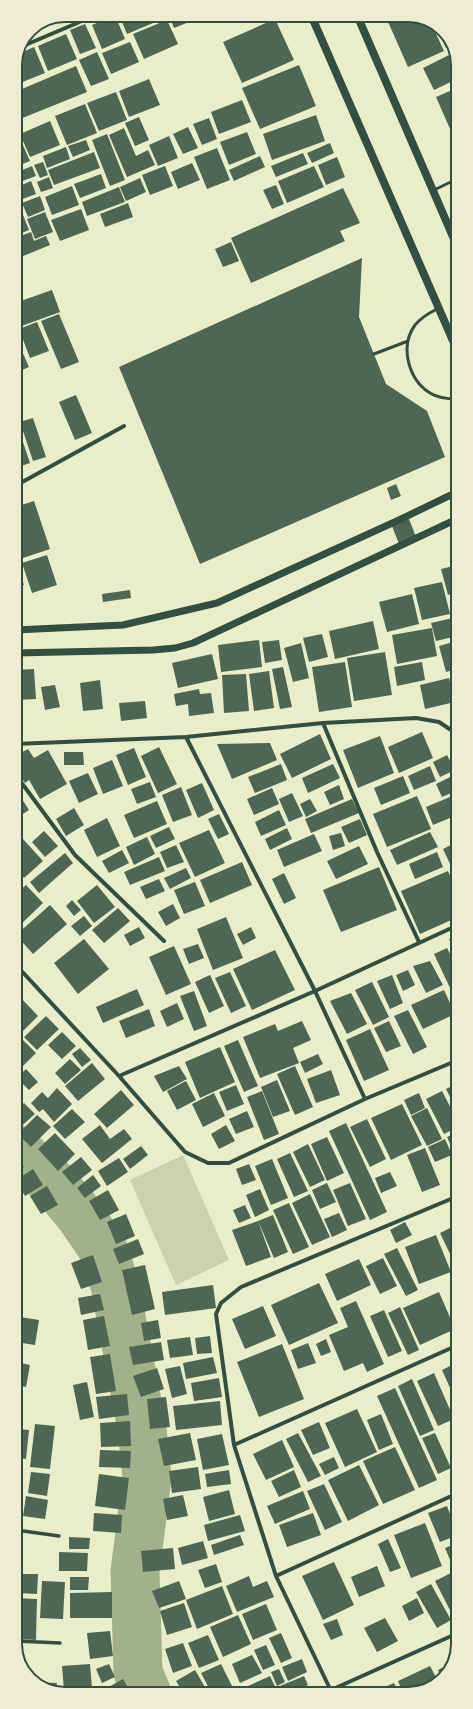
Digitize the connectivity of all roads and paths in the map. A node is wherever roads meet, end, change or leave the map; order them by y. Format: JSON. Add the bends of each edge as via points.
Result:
{"nodes":[{"id":1,"x":80,"y":22,"type":"edge"},
{"id":2,"x":314,"y":22,"type":"edge"},
{"id":3,"x":360,"y":22,"type":"edge"},
{"id":4,"x":27,"y":44,"type":"edge"},
{"id":5,"x":451,"y":182,"type":"edge"},
{"id":6,"x":433,"y":190,"type":"junction"},
{"id":7,"x":451,"y":232,"type":"edge"},
{"id":8,"x":439,"y":308,"type":"junction"},
{"id":9,"x":451,"y":336,"type":"edge"},
{"id":10,"x":408,"y":341,"type":"junction"},
{"id":11,"x":374,"y":354,"type":"dead end"},
{"id":12,"x":451,"y":399,"type":"edge"},
{"id":13,"x":124,"y":426,"type":"dead end"},
{"id":14,"x":22,"y":482,"type":"edge"},
{"id":15,"x":451,"y":495,"type":"edge"},
{"id":16,"x":451,"y":522,"type":"edge"},
{"id":17,"x":22,"y":630,"type":"edge"},
{"id":18,"x":22,"y":653,"type":"edge"},
{"id":19,"x":323,"y":723,"type":"junction"},
{"id":20,"x":451,"y":730,"type":"edge"},
{"id":21,"x":186,"y":737,"type":"junction"},
{"id":22,"x":22,"y":744,"type":"edge"},
{"id":23,"x":22,"y":782,"type":"edge"},
{"id":24,"x":451,"y":928,"type":"edge"},
{"id":25,"x":164,"y":941,"type":"dead end"},
{"id":26,"x":419,"y":942,"type":"junction"},
{"id":27,"x":22,"y":971,"type":"edge"},
{"id":28,"x":315,"y":991,"type":"junction"},
{"id":29,"x":451,"y":1063,"type":"edge"},
{"id":30,"x":119,"y":1076,"type":"junction"},
{"id":31,"x":365,"y":1099,"type":"junction"},
{"id":32,"x":451,"y":1199,"type":"edge"},
{"id":33,"x":451,"y":1348,"type":"edge"},
{"id":34,"x":234,"y":1445,"type":"junction"},
{"id":35,"x":451,"y":1497,"type":"edge"},
{"id":36,"x":22,"y":1531,"type":"edge"},
{"id":37,"x":59,"y":1536,"type":"dead end"},
{"id":38,"x":276,"y":1576,"type":"junction"},
{"id":39,"x":451,"y":1636,"type":"edge"},
{"id":40,"x":22,"y":1641,"type":"edge"},
{"id":41,"x":60,"y":1643,"type":"dead end"},
{"id":42,"x":330,"y":1687,"type":"edge"},
{"id":43,"x":343,"y":1687,"type":"edge"}],
"edges":[{"from":1,"to":4,"type":"street"},
{"from":2,"to":8,"type":"main road"},
{"from":3,"to":6,"type":"main road"},
{"from":5,"to":6,"type":"lane"},
{"from":6,"to":7,"type":"main road"},
{"from":8,"to":9,"type":"main road"},
{"from":8,"to":10,"type":"lane","via":[[425,315],[414,326]]},
{"from":10,"to":11,"type":"lane"},
{"from":10,"to":12,"type":"lane","via":[[407,356],[411,371],[419,384],[431,394]]},
{"from":13,"to":14,"type":"street"},
{"from":15,"to":17,"type":"street","via":[[217,603],[123,625]]},
{"from":16,"to":18,"type":"street","via":[[193,643],[153,650]]},
{"from":19,"to":20,"type":"street","via":[[416,718],[439,722]]},
{"from":19,"to":21,"type":"street"},
{"from":19,"to":26,"type":"street","via":[[377,852]]},
{"from":21,"to":22,"type":"street"},
{"from":21,"to":28,"type":"street"},
{"from":23,"to":25,"type":"street","via":[[75,855]]},
{"from":24,"to":26,"type":"street"},
{"from":26,"to":28,"type":"street"},
{"from":27,"to":30,"type":"street"},
{"from":28,"to":30,"type":"street"},
{"from":28,"to":31,"type":"street"},
{"from":29,"to":31,"type":"street"},
{"from":30,"to":31,"type":"street","via":[[185,1152],[208,1163],[229,1163]]},
{"from":32,"to":34,"type":"street","via":[[242,1287],[221,1303],[216,1314]]},
{"from":33,"to":34,"type":"street"},
{"from":34,"to":38,"type":"street"},
{"from":35,"to":38,"type":"street"},
{"from":36,"to":37,"type":"street"},
{"from":38,"to":42,"type":"street"},
{"from":39,"to":43,"type":"street"},
{"from":40,"to":41,"type":"street"}]}
